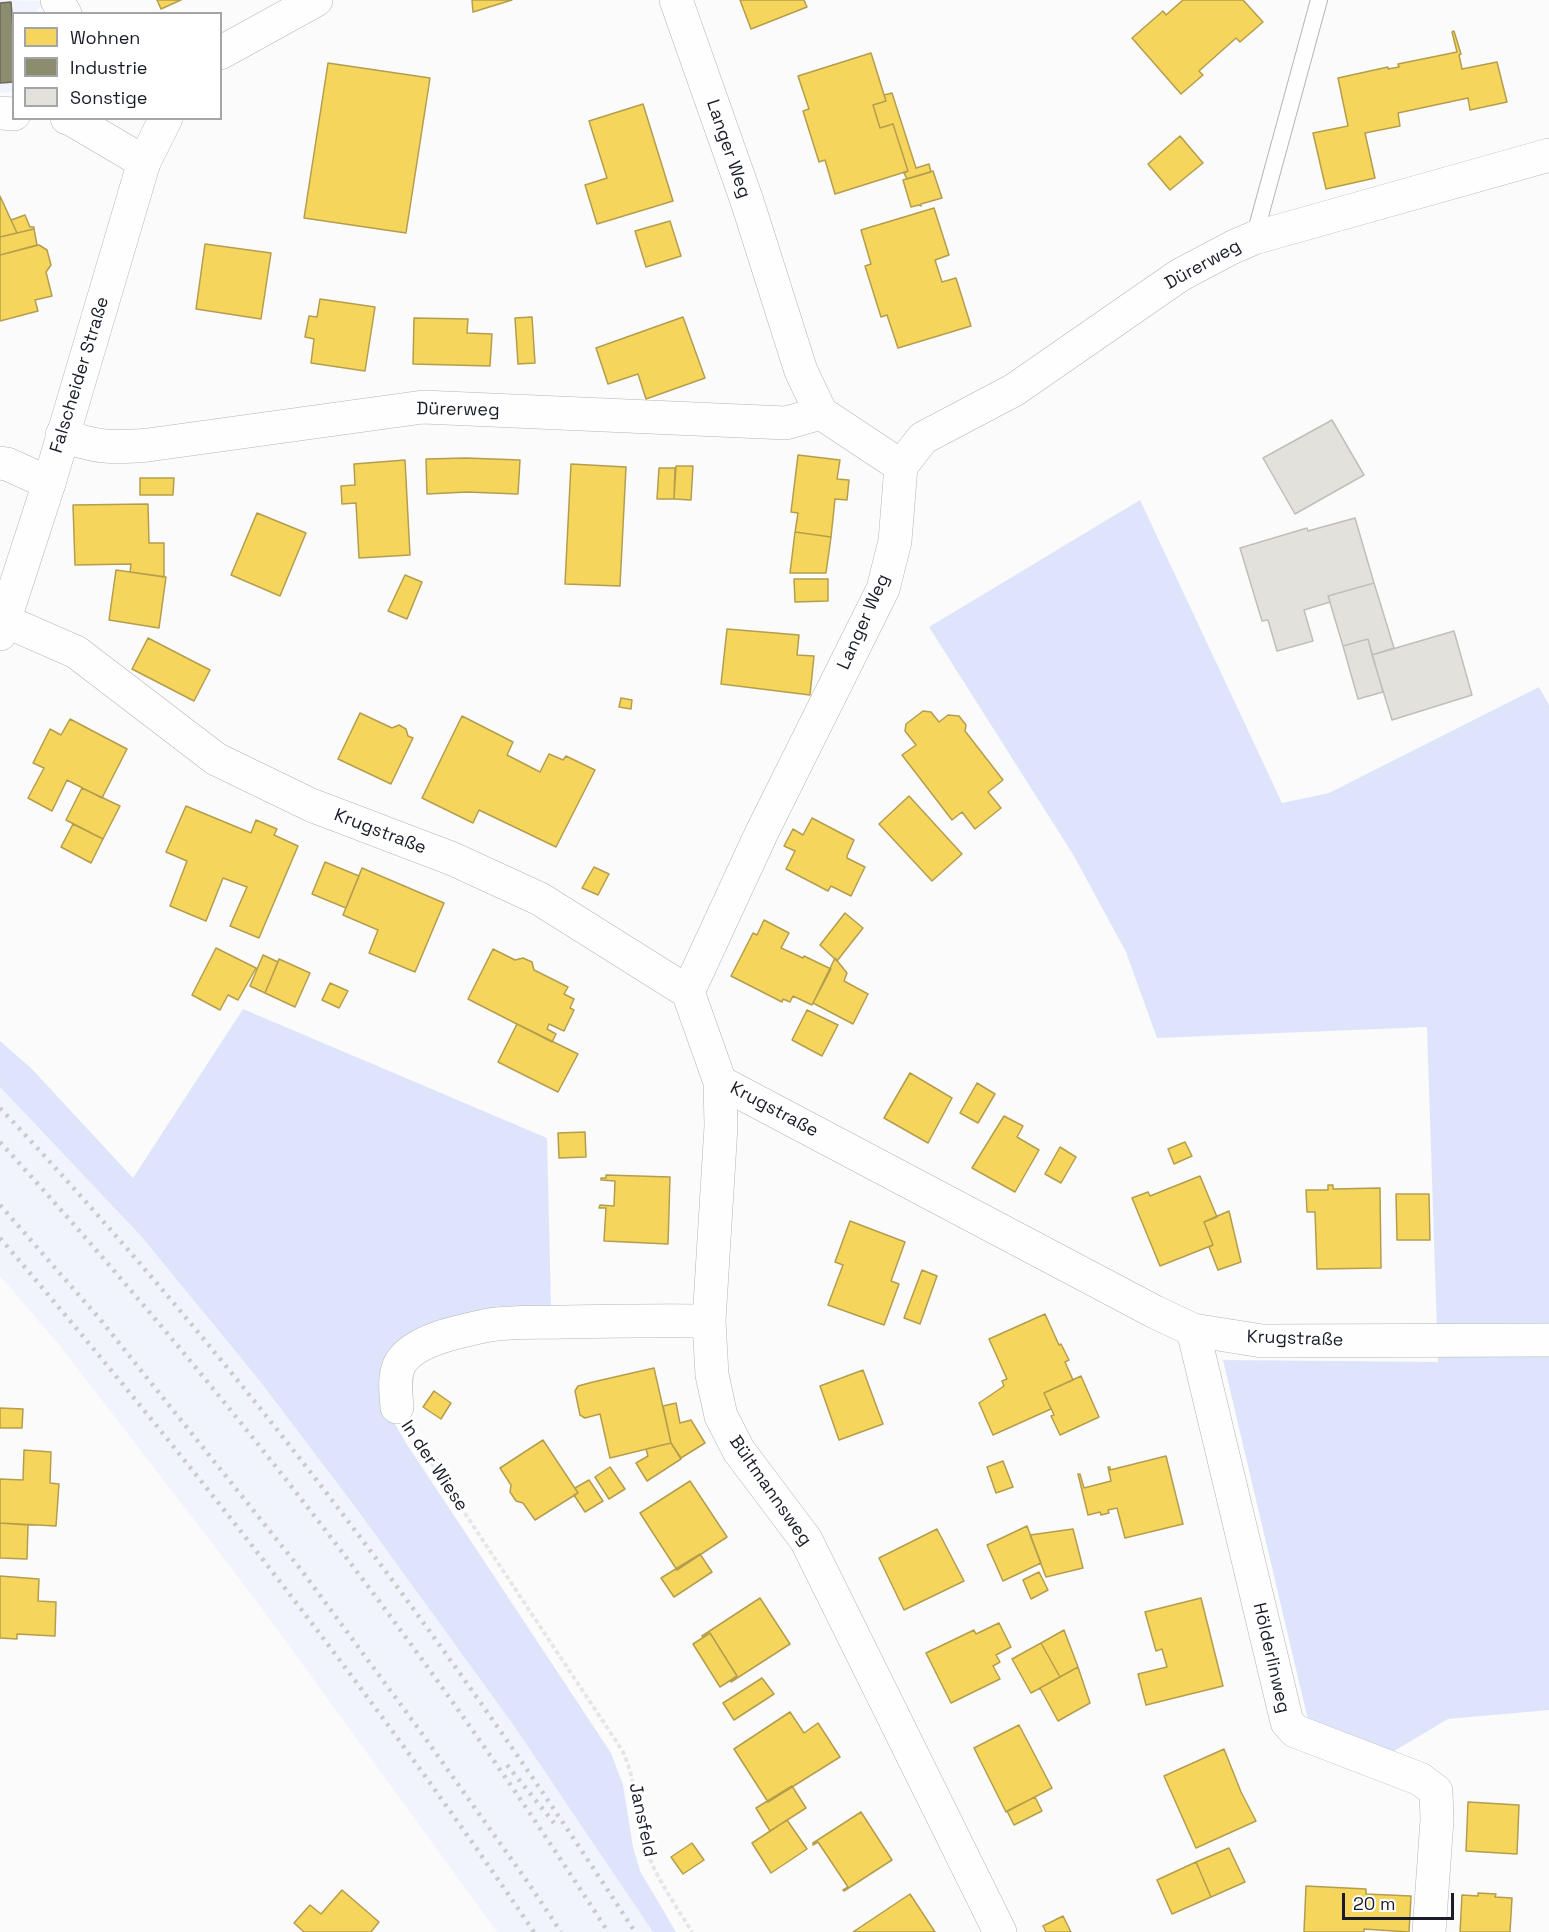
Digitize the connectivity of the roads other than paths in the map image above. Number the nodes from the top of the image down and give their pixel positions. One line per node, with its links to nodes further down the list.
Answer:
1 (316, 0): 4 (street)
2 (676, 0): 10 (street, Langer Weg)
3 (1319, 0): 9 (lane)
4 (222, 52)
5 (72, 120): 8 (street)
6 (165, 120): 8 (street, Falscheider Straße)
7 (1549, 155): 9 (street, Dürerweg)
8 (144, 162): 11 (street, Falscheider Straße)
9 (1254, 238): 13 (street, Dürerweg)
10 (820, 413): 11 (street, Dürerweg); 13 (street)
11 (62, 435): 14 (street, Falscheider Straße)
12 (0, 463): 14 (street)
13 (902, 466): 16 (street, Langer Weg)
14 (49, 483): 15 (street, Falscheider Straße)
15 (2, 627): 16 (street, Krugstraße)
16 (688, 992): 17 (street, Krugstraße)
17 (720, 1082): 18 (street, Bültmannsweg); 19 (street, Krugstraße)
18 (709, 1322): 21 (street, In der Wiese); 22 (street, Bültmannsweg)
19 (1193, 1330): 20 (street, Krugstraße); 23 (street, Hölderlinweg)
20 (1549, 1340)
21 (397, 1407)
22 (1000, 1932)
23 (1429, 1932)

